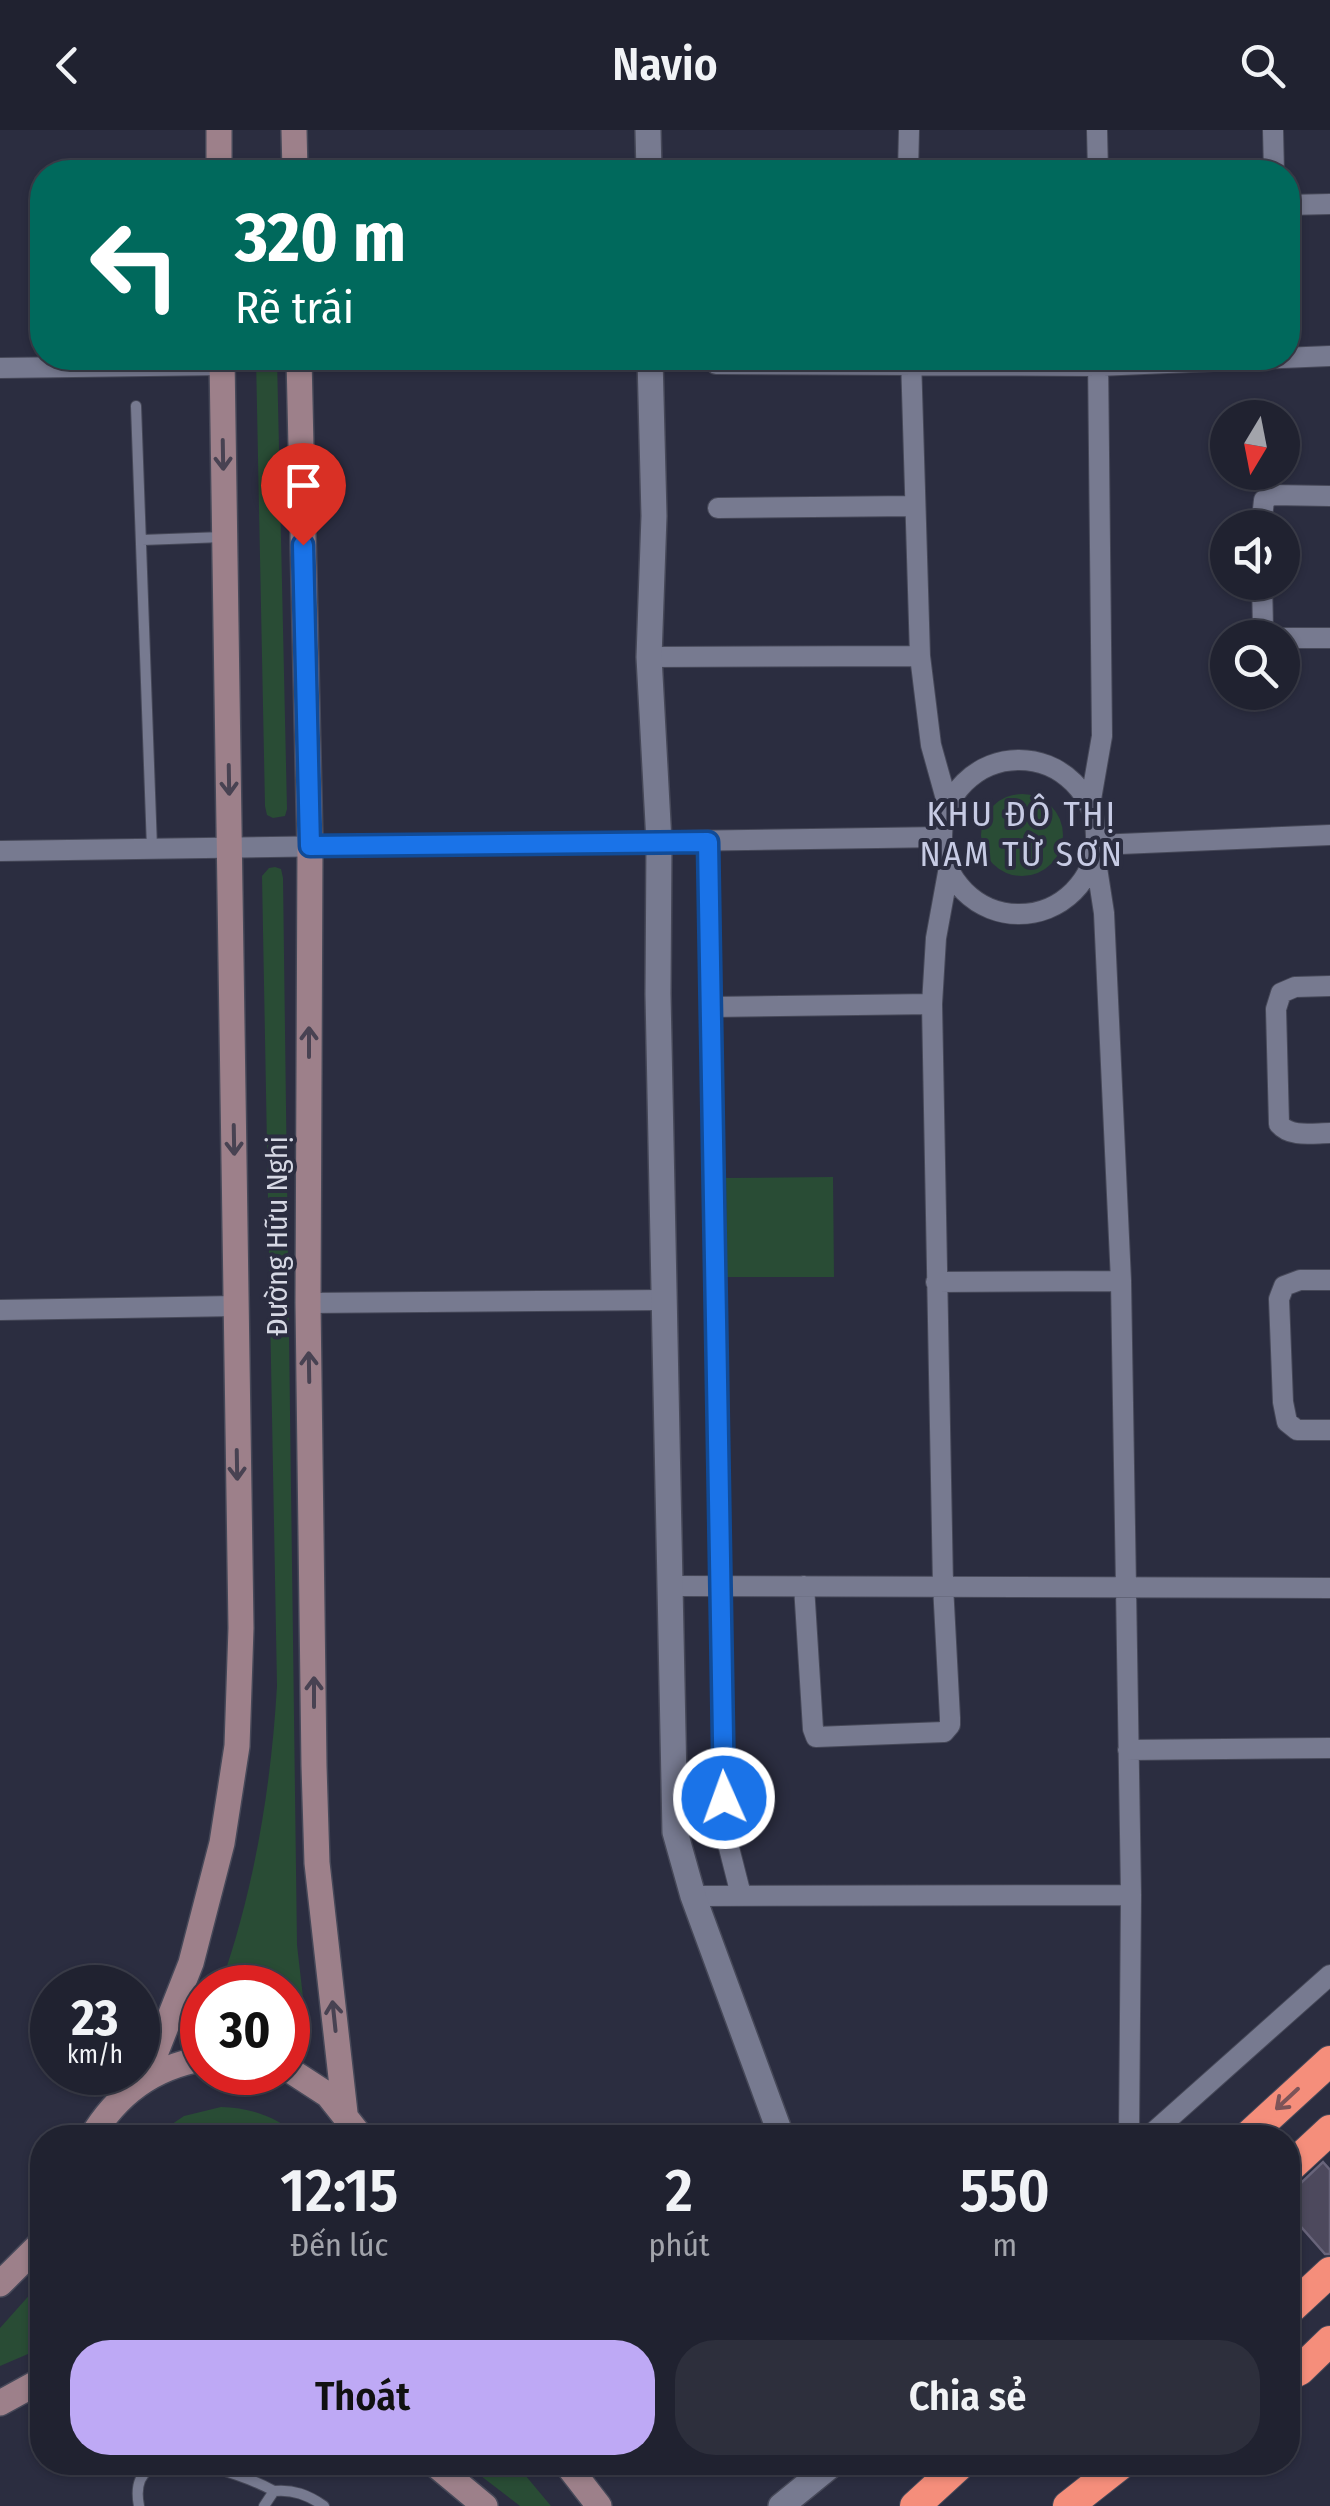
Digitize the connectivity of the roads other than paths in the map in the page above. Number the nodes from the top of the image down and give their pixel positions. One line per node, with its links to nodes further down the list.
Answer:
1 (218, 130): 7 (main road)
2 (294, 130): 8 (main road)
3 (648, 130): 9 (street)
4 (909, 130): 10 (street)
5 (1097, 130): 11 (street)
6 (1273, 130): 12 (street)
7 (219, 160)
8 (295, 160)
9 (649, 160)
10 (908, 160)
11 (1098, 160)
12 (1274, 160)
13 (1330, 204): 14 (street)
14 (1300, 205)
15 (1330, 356): 16 (street)
16 (1300, 357)
17 (30, 367): 18 (street)
18 (0, 368)
19 (222, 370): 29 (main road, Đường Hữu Nghị, one-way to 29)
20 (299, 370): 42 (main road, Đường Hữu Nghị)
21 (650, 370): 34 (street)
22 (911, 370): 26 (street)
23 (1098, 370): 35 (street)
24 (136, 406): 30 (lane)
25 (1330, 496): 28 (street)
26 (913, 506): 27 (street); 33 (street)
27 (718, 508)
28 (1263, 510)
29 (224, 537): 30 (lane); 41 (main road, Đường Hữu Nghị, one-way to 41)
30 (142, 540): 43 (lane)
31 (1300, 638): 32 (street)
32 (1330, 638)
33 (920, 656): 34 (street); 36 (street)
34 (649, 657): 39 (street)
35 (1090, 805): 36 (street); 44 (street)
36 (948, 806): 38 (street)
37 (1330, 835): 44 (street)
38 (942, 837): 40 (street); 46 (street)
39 (659, 842): 40 (street); 42 (street); 54 (street)
40 (708, 842): 49 (street)
41 (230, 846): 42 (street); 43 (street); 56 (main road, Đường Hữu Nghị, one-way to 56)
42 (310, 846): 55 (main road, Đường Hữu Nghị, one-way to 42)
43 (152, 848): 45 (street)
44 (1096, 850): 46 (street); 52 (street)
45 (0, 851)
46 (948, 867): 48 (street)
47 (1330, 986): 50 (street)
48 (932, 1004): 49 (street); 53 (street)
49 (711, 1008): 61 (street)
50 (1330, 1133)
51 (1330, 1280): 58 (street)
52 (1122, 1281): 53 (street); 64 (street)
53 (936, 1282): 59 (street)
54 (664, 1300): 55 (street); 60 (street)
55 (308, 1304): 75 (main road, Đường Hữu Nghị, one-way to 55)
56 (236, 1306): 57 (street); 71 (main road, Đường Hữu Nghị, one-way to 71)
57 (0, 1310)
58 (1330, 1430)
59 (943, 1585): 62 (street); 62 (street); 64 (street)
60 (670, 1586): 61 (street); 69 (street)
61 (721, 1586): 62 (street); 67 (street)
62 (804, 1586)
63 (1330, 1588): 64 (street)
64 (1128, 1589): 66 (street)
65 (1330, 1748): 66 (street)
66 (1128, 1750): 68 (street)
67 (741, 1895): 68 (street); 69 (street)
68 (1131, 1895): 79 (street)
69 (693, 1896): 78 (street)
70 (1330, 1974): 80 (street)
71 (160, 2045)
72 (1330, 2061): 81 (highway, one-way to 81)
73 (310, 2083): 75 (main road)
74 (127, 2095): 76 (main road)
75 (345, 2113): 77 (main road)
76 (101, 2125)
77 (353, 2125)
78 (777, 2125)
79 (1129, 2125)
80 (1162, 2125)
81 (1260, 2125)
82 (1330, 2130): 83 (highway)
83 (1300, 2158)
84 (30, 2254): 86 (main road)
85 (1330, 2272): 87 (highway)
86 (0, 2284)
87 (1300, 2301)
88 (1330, 2341): 89 (highway)
89 (1300, 2370)
90 (30, 2387): 91 (main road)
91 (0, 2403)
92 (143, 2475): 100 (lane)
93 (237, 2475): 99 (lane)
94 (448, 2475): 103 (main road)
95 (574, 2475): 104 (main road)
96 (818, 2475): 105 (street)
97 (949, 2475): 106 (highway)
98 (1108, 2475): 107 (highway)
99 (274, 2491): 101 (lane); 102 (lane)
100 (139, 2506)
101 (264, 2506)
102 (324, 2506)
103 (485, 2506)
104 (599, 2506)
105 (781, 2506)
106 (914, 2506)
107 (1068, 2506)

